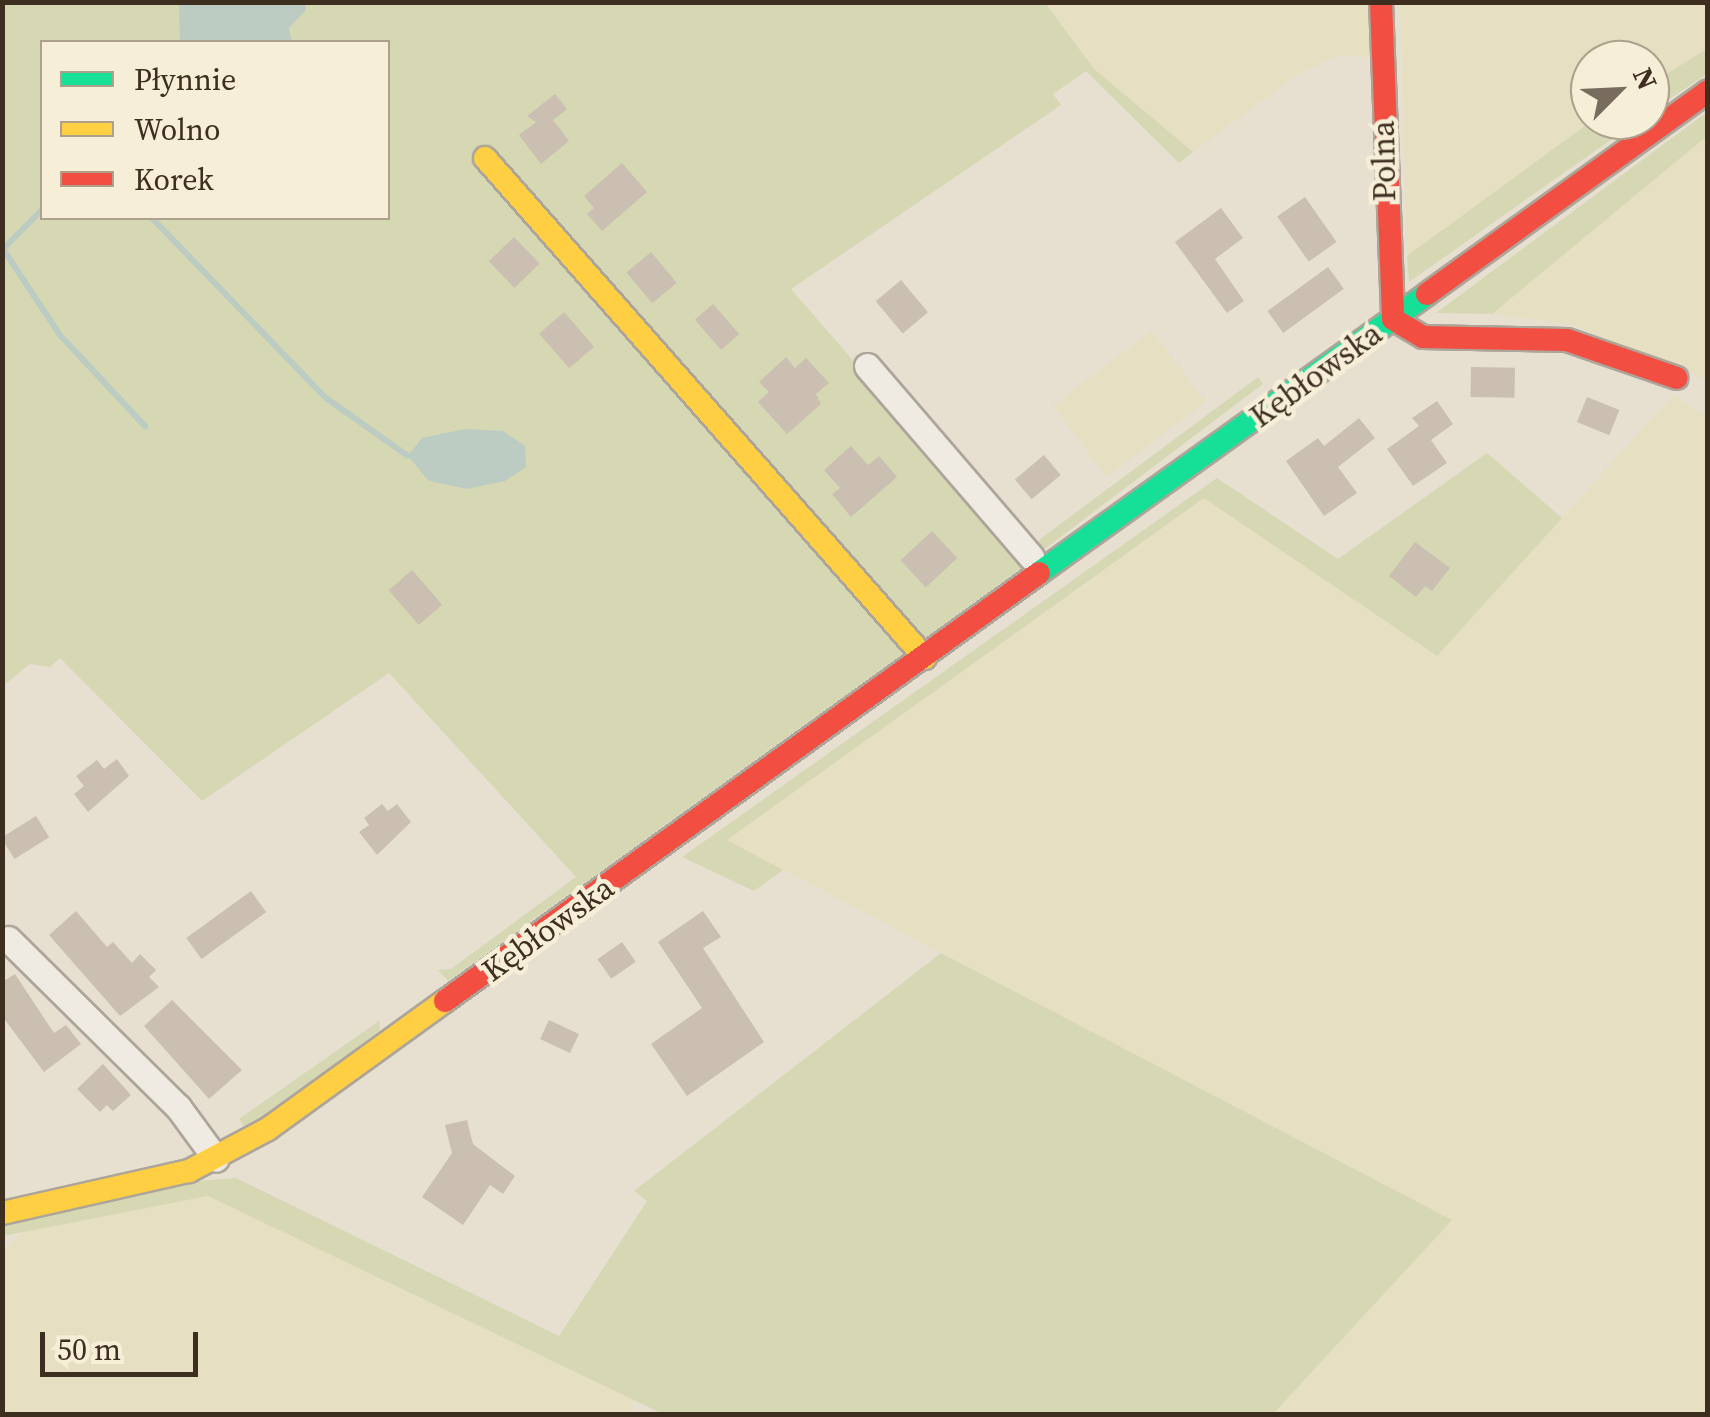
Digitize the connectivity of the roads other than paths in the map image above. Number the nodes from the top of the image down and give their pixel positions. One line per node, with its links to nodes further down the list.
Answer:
1 (1381, 2): 4 (street, Polna)
2 (1708, 90): 4 (street, Kębłowska)
3 (485, 158): 8 (street)
4 (1393, 318): 6 (street); 8 (street, Kębłowska)
5 (867, 366): 7 (street)
6 (1676, 378)
7 (1031, 557)
8 (925, 658): 10 (street, Kębłowska)
9 (8, 939): 10 (street)
10 (216, 1159): 11 (street, Kębłowska)
11 (2, 1213)

